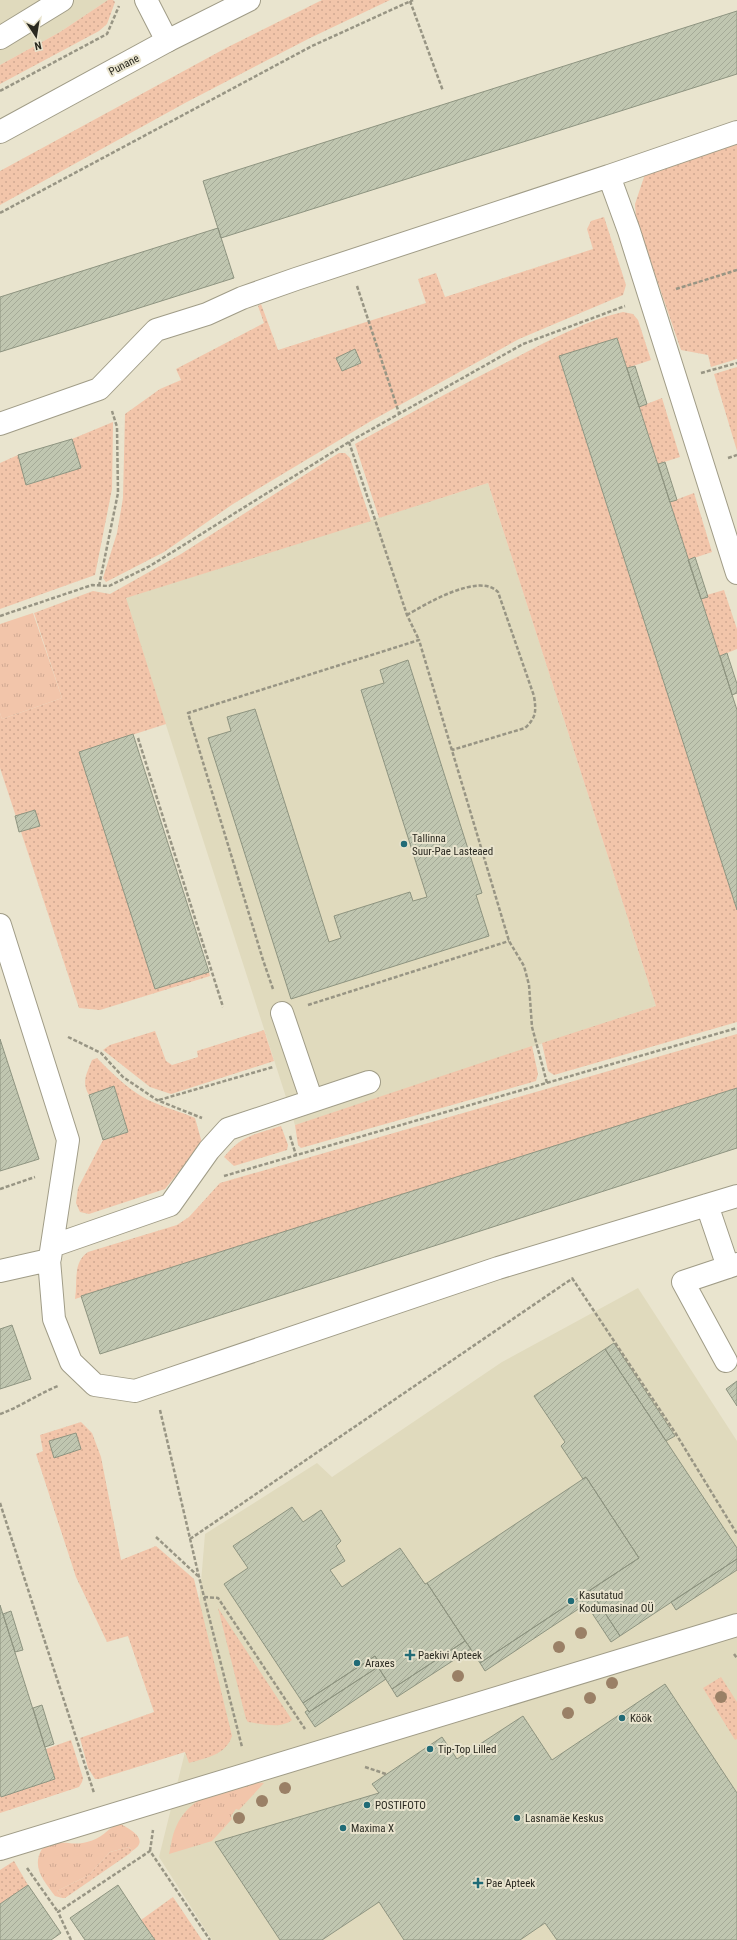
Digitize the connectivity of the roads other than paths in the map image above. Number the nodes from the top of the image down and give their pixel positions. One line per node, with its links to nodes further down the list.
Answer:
1 (62, 0): 4 (street)
2 (146, 0): 5 (street)
3 (249, 0): 5 (street, Punane)
4 (0, 38)
5 (168, 41): 6 (street, Punane)
6 (0, 132)
7 (737, 132): 8 (street)
8 (609, 176): 9 (street); 10 (street)
9 (0, 424)
10 (737, 573)
11 (0, 925): 17 (street)
12 (282, 1013): 14 (street)
13 (369, 1082): 14 (street)
14 (312, 1102): 17 (street)
15 (737, 1196): 16 (street)
16 (707, 1205): 17 (street); 18 (street)
17 (50, 1253): 19 (street)
18 (732, 1265): 20 (street)
19 (0, 1271)
20 (726, 1361)
21 (737, 1625): 22 (street)
22 (6, 1847)

